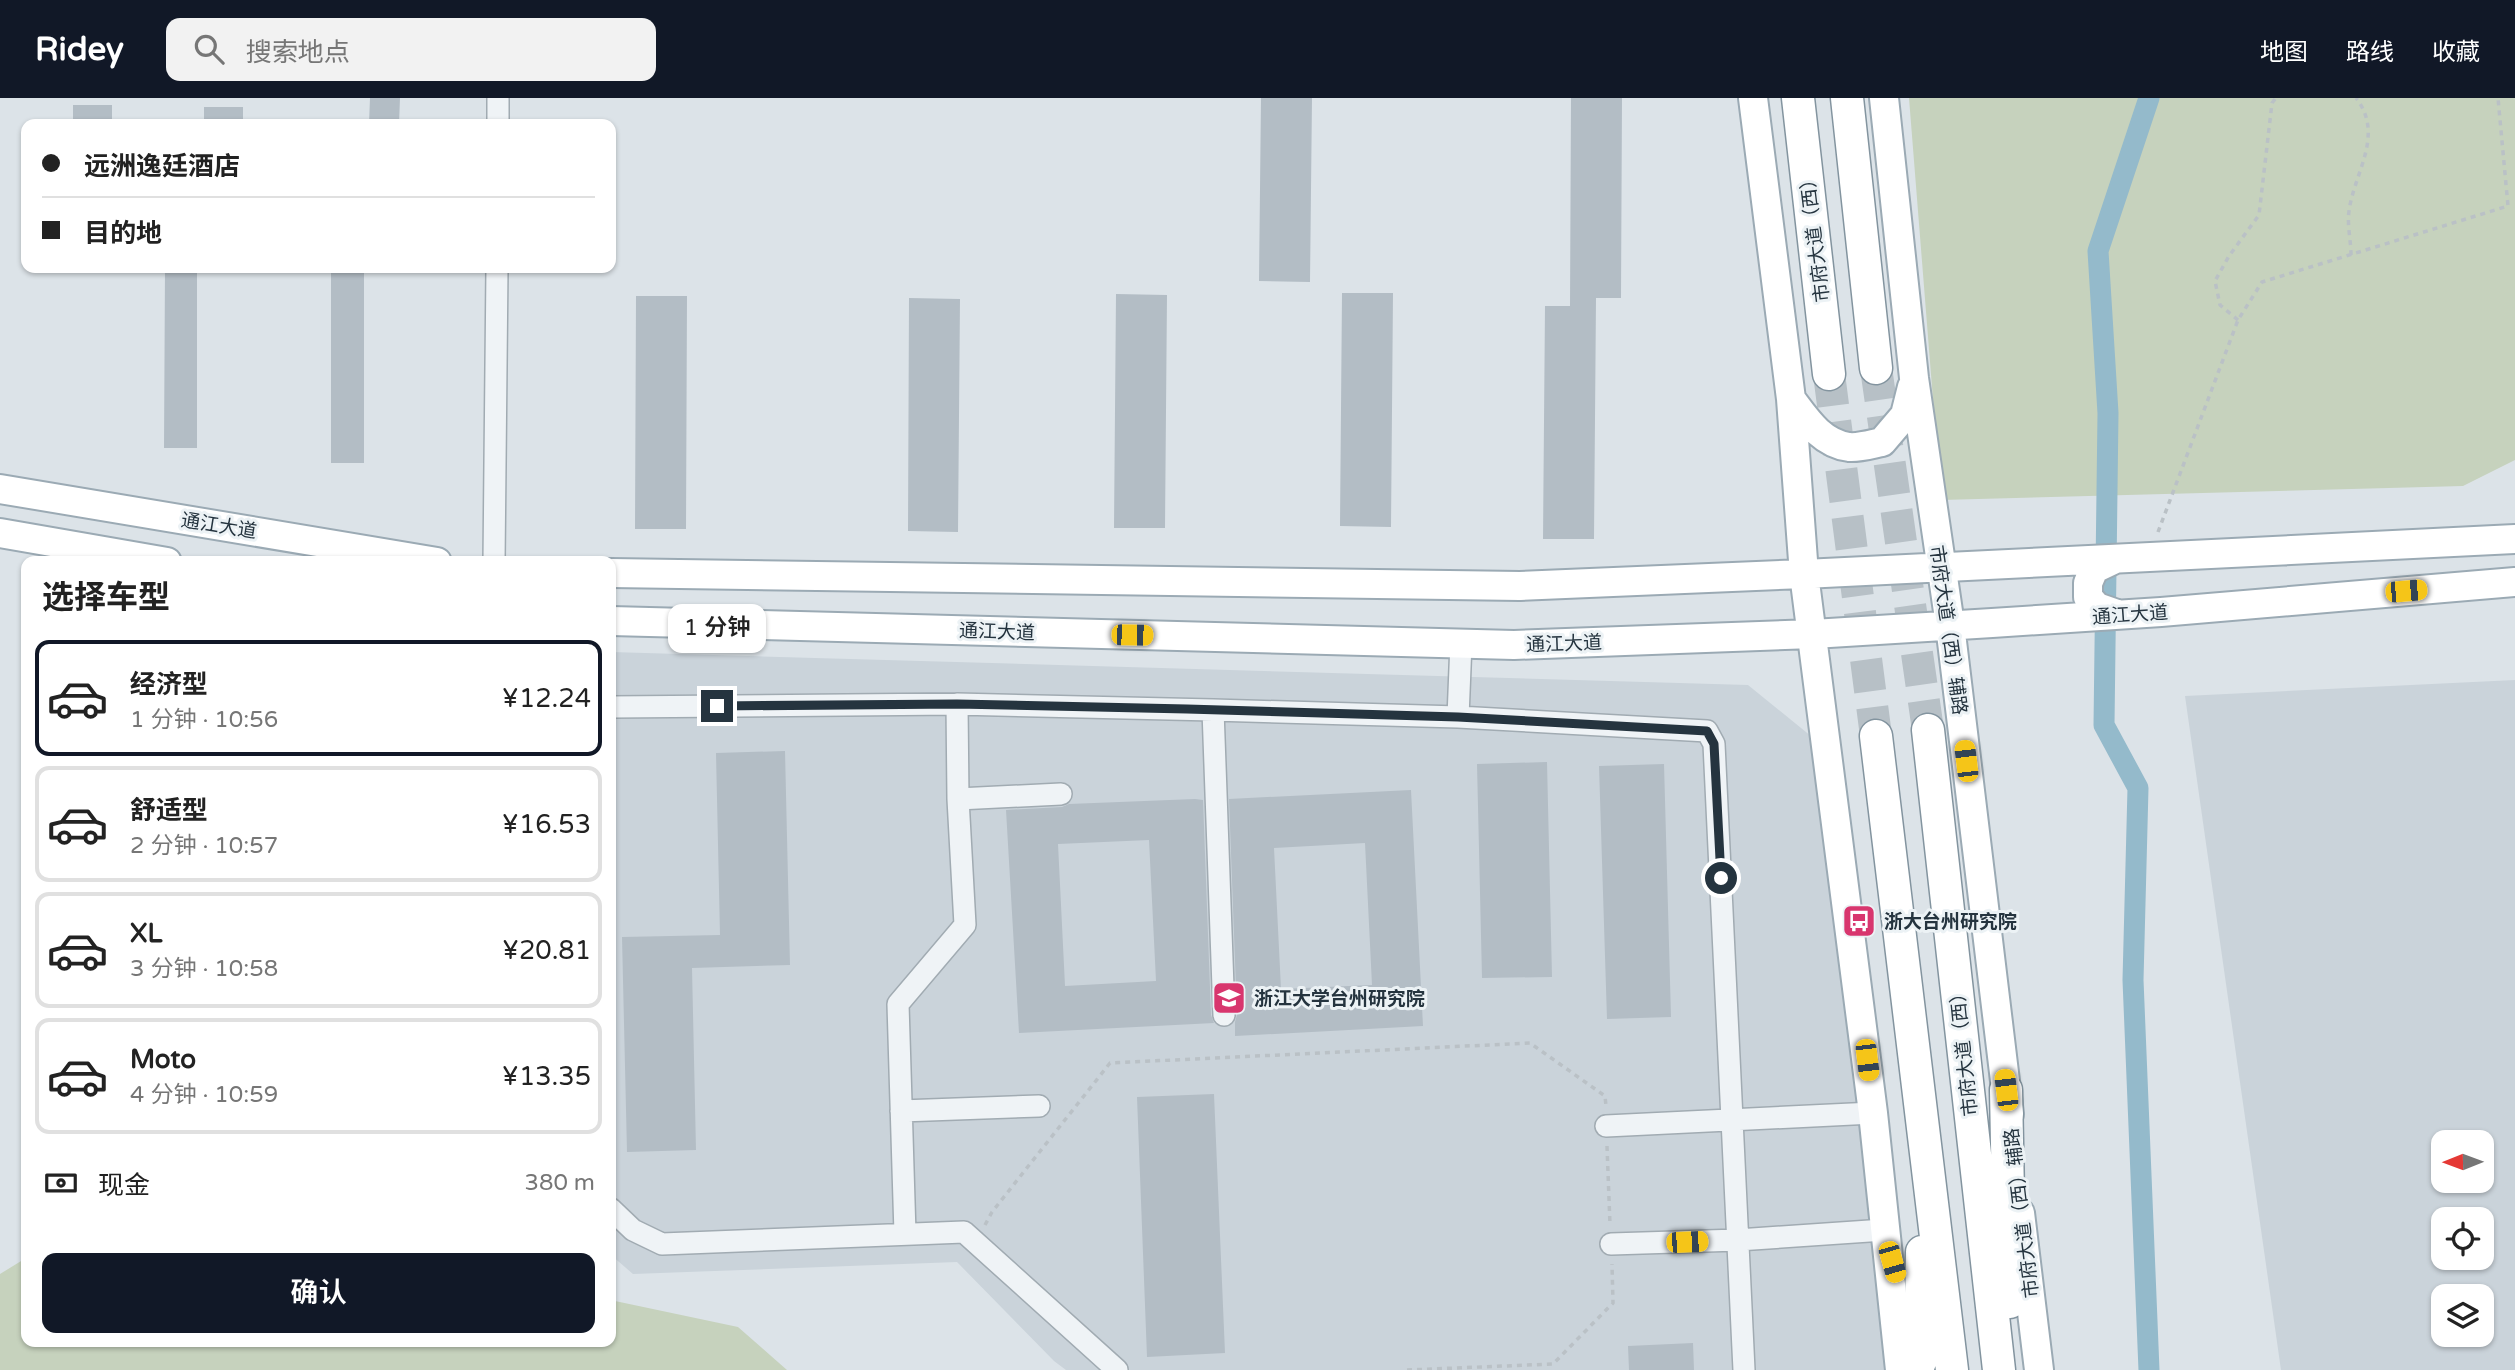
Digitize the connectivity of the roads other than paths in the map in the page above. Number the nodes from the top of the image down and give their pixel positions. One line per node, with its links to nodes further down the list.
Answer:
1 (498, 98): 6 (street)
2 (1753, 98): 11 (main road)
3 (1798, 98): 9 (highway, 市府大道（西）)
4 (1847, 98): 8 (highway)
5 (1884, 98): 10 (main road, 市府大道（西）辅路)
6 (498, 119)
7 (497, 273): 17 (street)
8 (1876, 368)
9 (1829, 374)
10 (1914, 377): 11 (main road); 19 (main road, 市府大道（西）辅路)
11 (1791, 399): 21 (main road)
12 (0, 489): 16 (main road, 通江大道)
13 (0, 533): 15 (main road)
14 (2515, 539): 18 (main road)
15 (132, 556)
16 (401, 556)
17 (494, 556)
18 (2116, 559): 19 (main road); 23 (main road)
19 (1941, 567): 21 (main road); 25 (main road, 市府大道（西）辅路)
20 (616, 573): 21 (main road)
21 (1804, 574): 26 (main road)
22 (2515, 582): 23 (main road, 通江大道)
23 (2117, 614): 25 (main road, 通江大道)
24 (616, 621): 27 (main road, 通江大道)
25 (1950, 625): 26 (main road, 通江大道); 37 (main road, 市府大道（西）辅路)
26 (1813, 634): 27 (main road, 通江大道); 40 (main road)
27 (1461, 643): 31 (street)
28 (957, 704): 29 (street); 30 (street); 35 (street)
29 (616, 707)
30 (1213, 710): 31 (street); 36 (street)
31 (1458, 717): 41 (street)
32 (1928, 730): 53 (highway, 市府大道（西）)
33 (1876, 736): 43 (highway)
34 (1061, 794): 35 (street)
35 (958, 799): 39 (street)
36 (1224, 1015)
37 (2006, 1090): 54 (highway); 55 (main road, 市府大道（西）辅路)
38 (1039, 1106): 39 (street)
39 (901, 1111): 46 (street)
40 (1873, 1113): 41 (street); 45 (main road)
41 (1733, 1121): 42 (street); 47 (street)
42 (1606, 1126)
43 (1924, 1128): 49 (highway); 52 (highway)
44 (616, 1214): 46 (street)
45 (1885, 1233): 47 (street); 49 (main road)
46 (905, 1234): 50 (street)
47 (1738, 1240): 48 (street); 51 (street)
48 (1611, 1244)
49 (1914, 1367)
50 (1117, 1370)
51 (1744, 1370)
52 (1952, 1370)
53 (1999, 1370)
54 (2011, 1370)
55 (2039, 1370)

